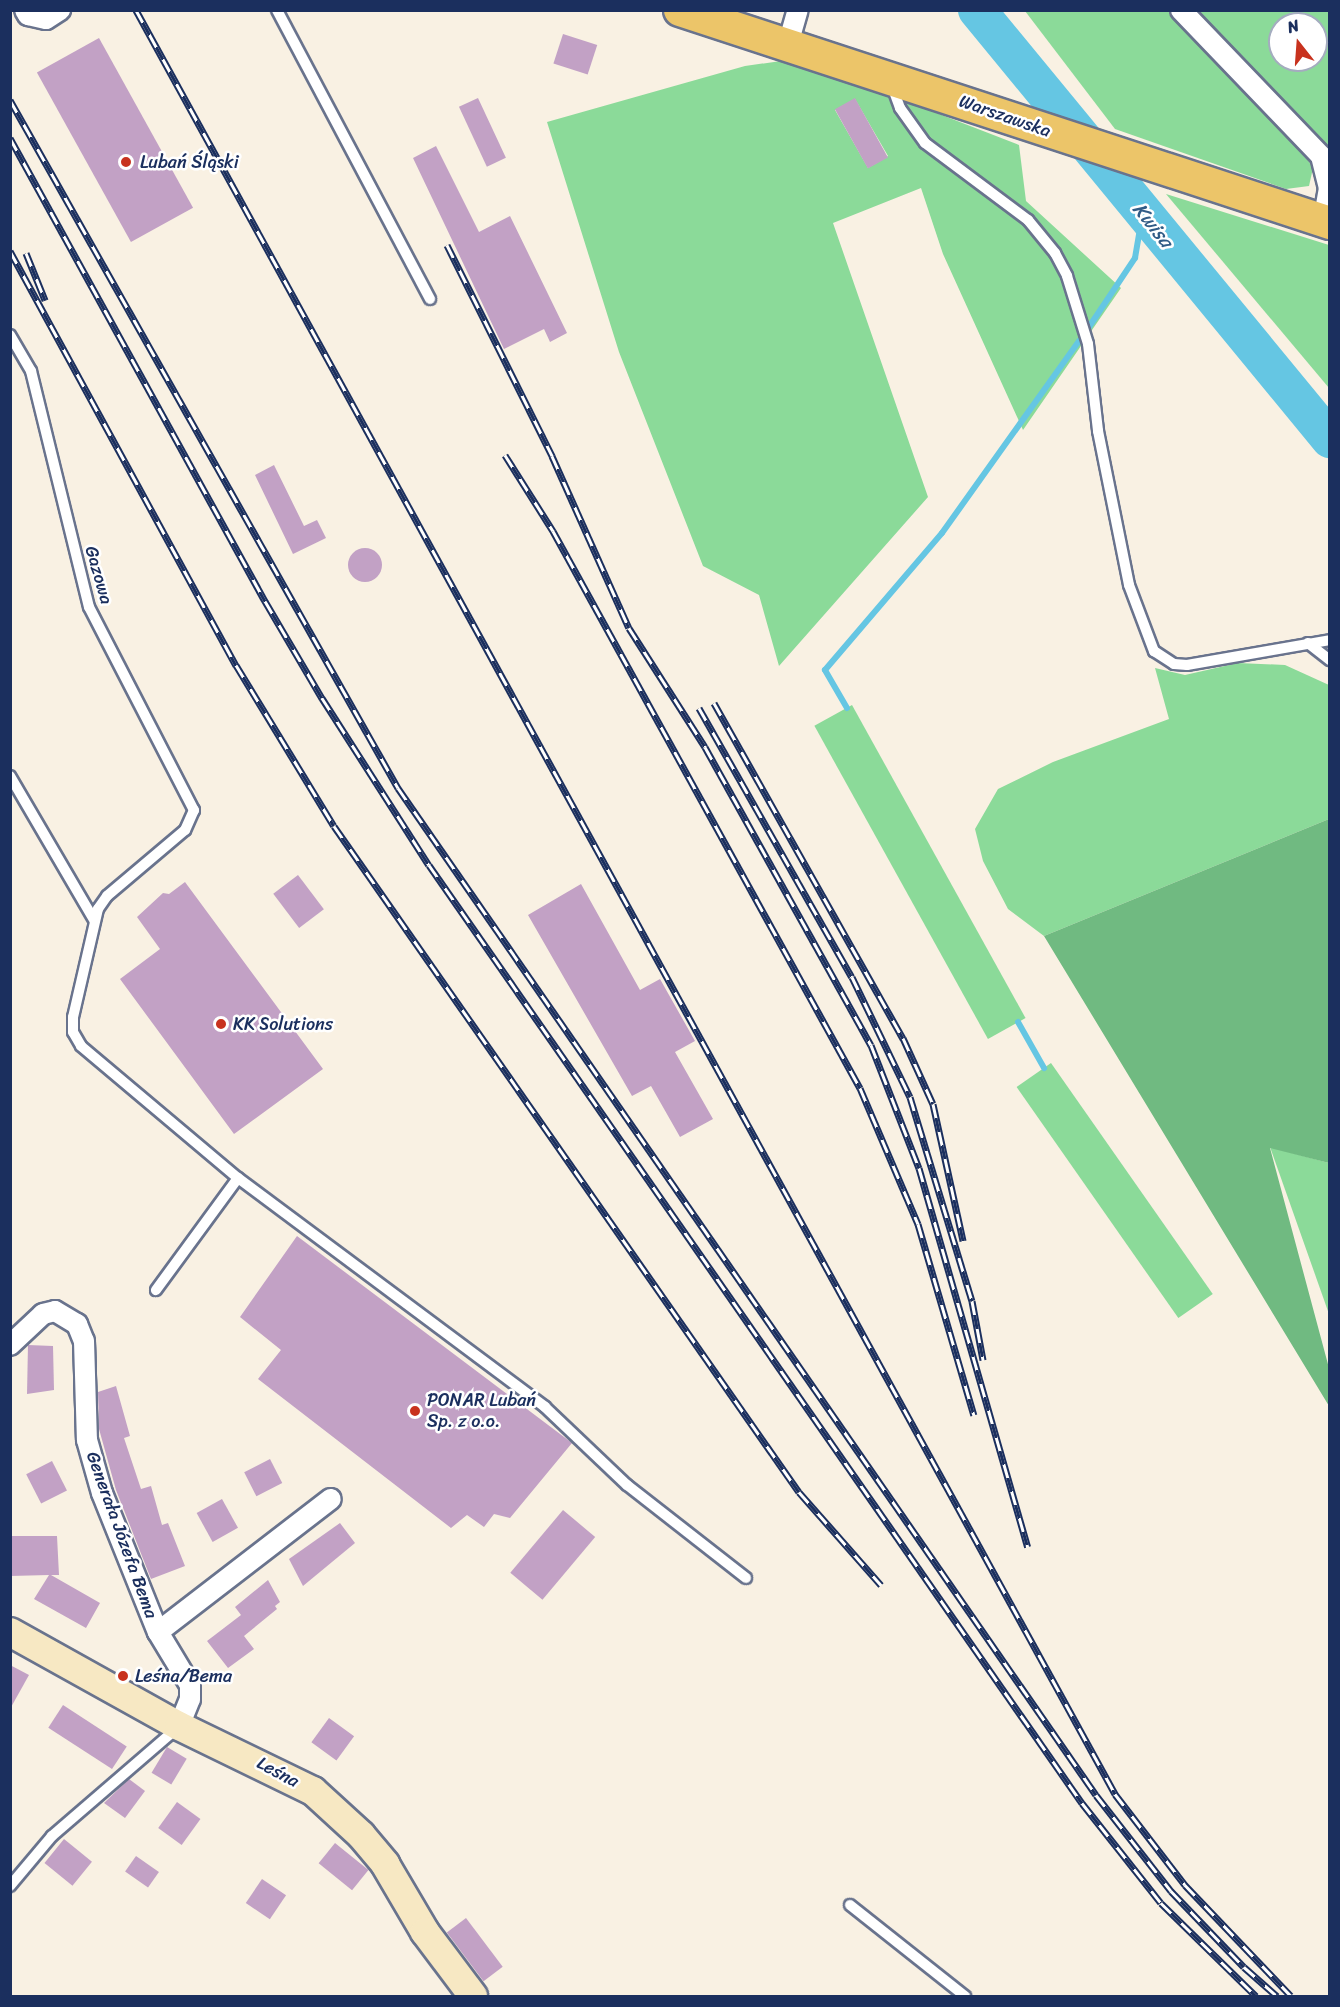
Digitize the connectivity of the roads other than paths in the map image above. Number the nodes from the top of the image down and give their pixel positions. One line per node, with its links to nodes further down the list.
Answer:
1 (25, 10): 2 (street)
2 (60, 10)
3 (277, 10): 10 (lane)
4 (680, 10): 7 (main road, Warszawska)
5 (798, 10): 7 (street)
6 (1181, 10): 9 (street)
7 (788, 44): 8 (main road, Warszawska)
8 (896, 79): 9 (main road, Warszawska); 13 (lane)
9 (1317, 219)
10 (430, 299)
11 (10, 334): 16 (lane, Gazowa)
12 (1329, 640): 13 (lane)
13 (1308, 643): 14 (lane)
14 (1329, 660)
15 (10, 776): 16 (lane)
16 (94, 920): 17 (lane)
17 (238, 1178): 18 (lane); 21 (lane)
18 (156, 1290)
19 (10, 1345): 23 (street, Generała Józefa Bema)
20 (331, 1499): 23 (street)
21 (747, 1578)
22 (10, 1632): 24 (main road, Leśna)
23 (158, 1632): 24 (street, Generała Józefa Bema)
24 (179, 1726): 25 (lane); 27 (main road, Leśna)
25 (10, 1886)
26 (850, 1905): 28 (lane)
27 (473, 1996)
28 (965, 1996)

